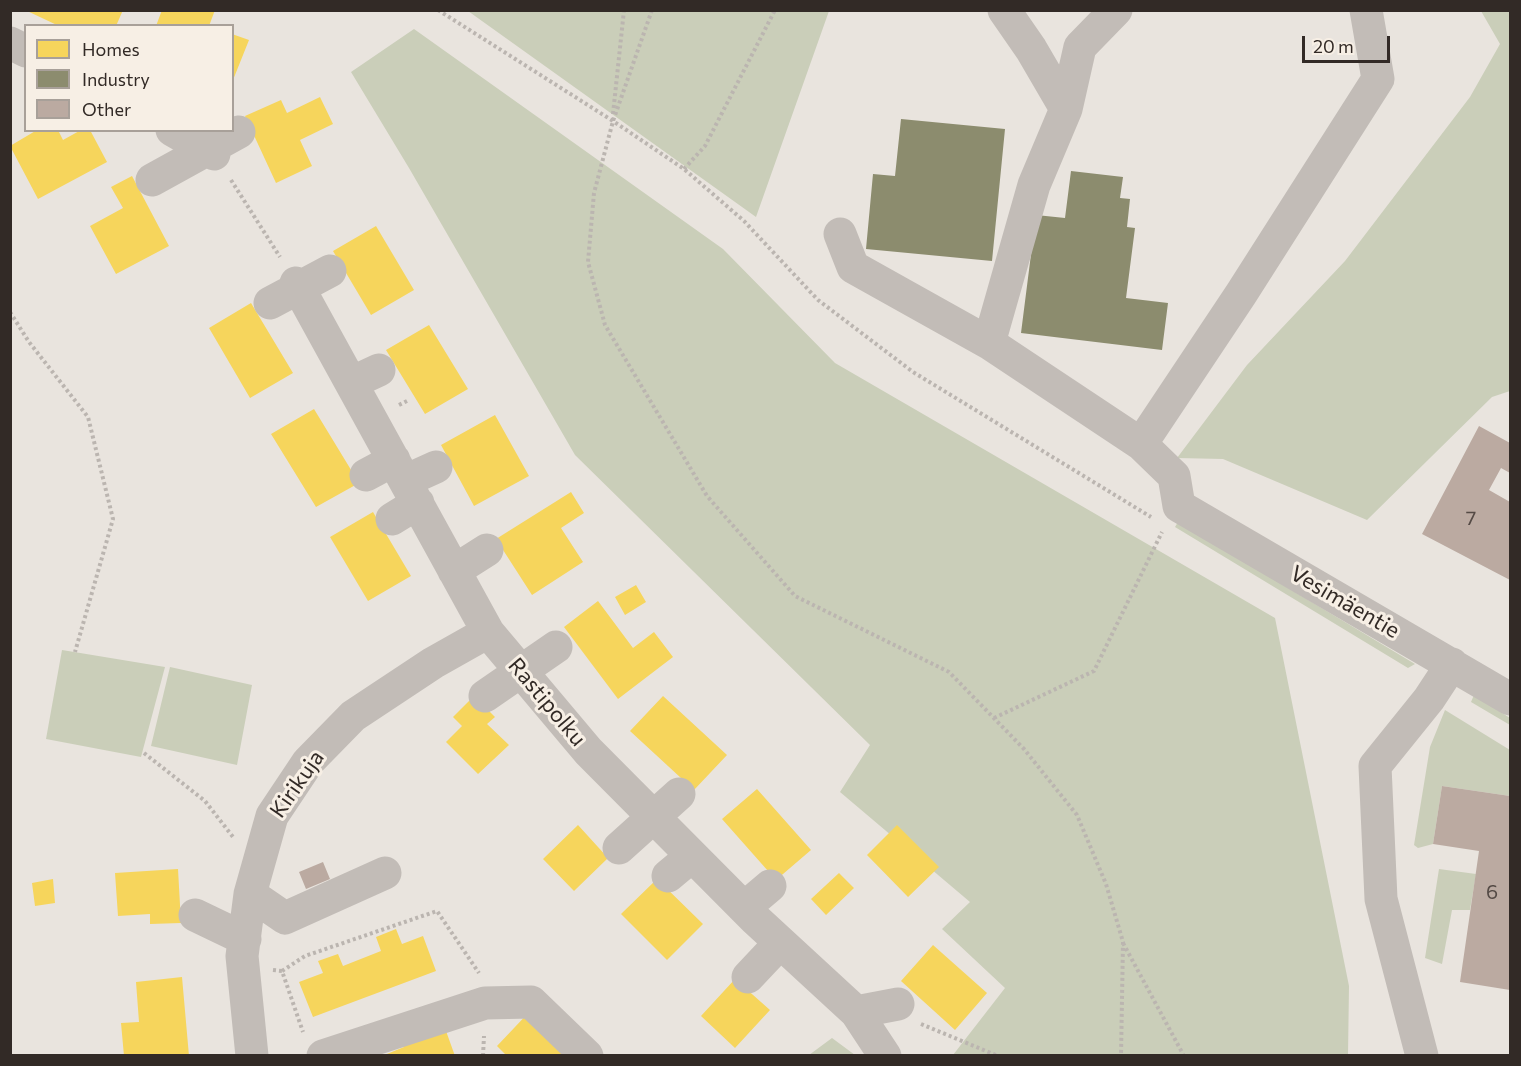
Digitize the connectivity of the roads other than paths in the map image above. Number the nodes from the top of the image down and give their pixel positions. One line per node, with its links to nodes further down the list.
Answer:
1 (1004, 10): 6 (street)
2 (1116, 10): 6 (street)
3 (1366, 10): 16 (street)
4 (10, 43): 5 (street)
5 (24, 50)
6 (1066, 109): 15 (street)
7 (175, 132): 9 (street)
8 (238, 132): 9 (street)
9 (210, 152): 10 (street)
10 (152, 180)
11 (840, 234): 15 (street)
12 (330, 271): 13 (street)
13 (298, 286): 14 (street); 18 (street, Rastipolku)
14 (270, 303)
15 (989, 343): 16 (street)
16 (1141, 444): 23 (street, Vesimäentie)
17 (436, 467): 18 (street)
18 (395, 488): 20 (street, Rastipolku)
19 (487, 550): 20 (street)
20 (454, 571): 21 (street, Rastipolku)
21 (488, 632): 24 (street, Rastipolku); 31 (street, Kirikuja)
22 (556, 647): 24 (street)
23 (1452, 664): 26 (street, Vesimäentie); 44 (street)
24 (521, 672): 25 (street); 28 (street, Rastipolku)
25 (486, 696)
26 (1510, 699)
27 (680, 794): 28 (street)
28 (653, 816): 29 (street); 33 (street, Rastipolku)
29 (619, 848)
30 (385, 873): 31 (street)
31 (253, 881): 36 (street, Kirikuja)
32 (770, 886): 33 (street)
33 (744, 908): 35 (street, Rastipolku)
34 (195, 915): 36 (street)
35 (780, 943): 37 (street); 39 (street, Rastipolku)
36 (244, 953): 41 (street, Kirikuja)
37 (748, 977)
38 (898, 1004): 39 (street)
39 (856, 1012): 43 (street, Rastipolku)
40 (313, 1045): 42 (street)
41 (252, 1056)
42 (587, 1056)
43 (885, 1056)
44 (1422, 1056)

